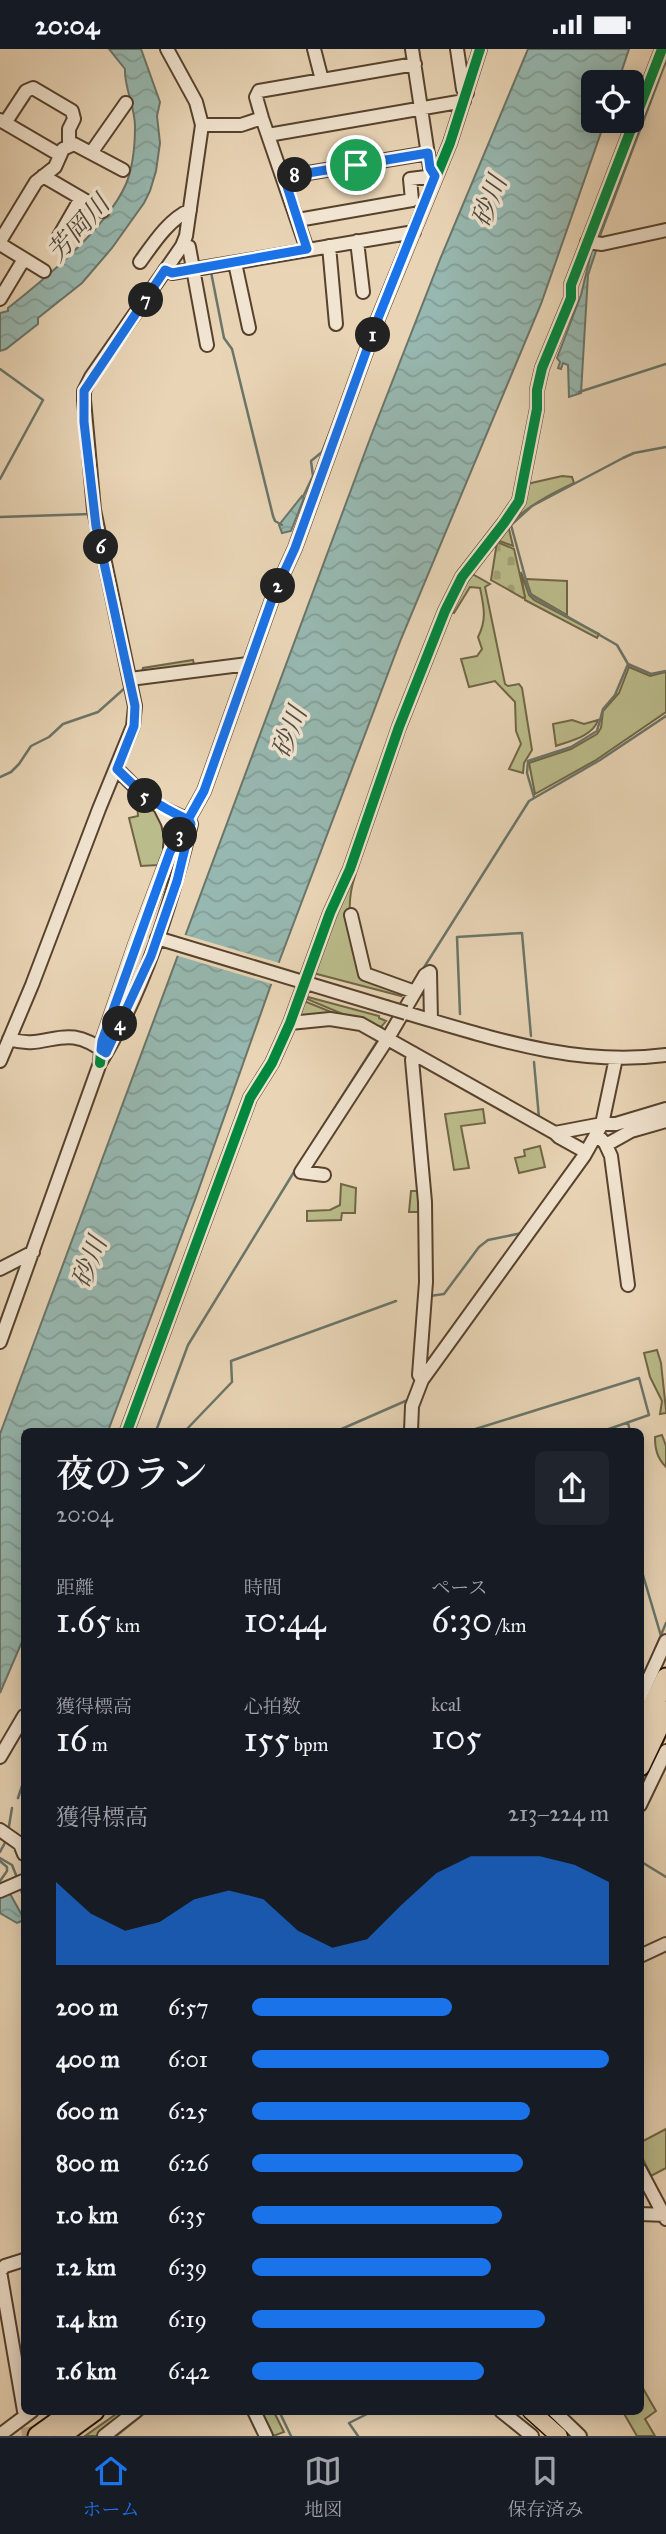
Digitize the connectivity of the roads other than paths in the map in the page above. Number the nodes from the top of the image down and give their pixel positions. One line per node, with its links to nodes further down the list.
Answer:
1 (169, 49): 14 (street)
2 (314, 49): 8 (street)
3 (412, 49): 7 (street)
4 (457, 49): 9 (street)
5 (480, 49): 9 (street)
6 (662, 49): 31 (street)
7 (415, 64): 8 (street); 11 (street)
8 (322, 80): 12 (street)
9 (465, 97): 11 (street); 21 (street)
10 (126, 103): 17 (street)
11 (421, 109): 15 (street); 18 (street)
12 (262, 118): 14 (street); 15 (street)
13 (3, 121): 16 (street); 16 (street)
14 (202, 125): 24 (street)
15 (268, 135): 22 (street)
16 (64, 151): 17 (street); 20 (street)
17 (91, 153): 19 (street)
18 (428, 153): 21 (street); 22 (street)
19 (122, 170)
20 (43, 176): 23 (street); 32 (street)
21 (435, 176): 26 (street); 28 (street)
22 (284, 177): 26 (street)
23 (81, 198): 25 (street); 29 (street)
24 (190, 210): 33 (street); 37 (street)
25 (103, 211)
26 (298, 220): 34 (street)
27 (666, 230): 31 (street)
28 (414, 232): 30 (street); 47 (street)
29 (58, 238)
30 (357, 241): 35 (street); 42 (street)
31 (587, 242): 55 (street)
32 (0, 243): 36 (street)
33 (182, 246): 39 (street); 41 (street)
34 (306, 246): 35 (street); 38 (street)
35 (329, 246): 44 (street)
36 (24, 258): 40 (street); 43 (street)
37 (140, 262)
38 (235, 263): 39 (street); 45 (street)
39 (192, 266): 41 (street); 46 (street)
40 (44, 271)
41 (168, 271): 48 (street)
42 (363, 292)
43 (0, 299)
44 (336, 324)
45 (248, 328)
46 (207, 345)
47 (248, 664): 48 (street); 51 (street)
48 (132, 678): 49 (street)
49 (117, 769): 50 (street); 60 (street)
50 (160, 807): 51 (street); 52 (street)
51 (189, 820): 52 (street); 54 (street)
52 (170, 852): 62 (street)
53 (351, 915): 56 (street)
54 (163, 940): 55 (street); 62 (street)
55 (304, 982): 57 (street, bridge); 58 (street)
56 (411, 991): 57 (street); 59 (street)
57 (431, 1020): 64 (street)
58 (290, 1023): 59 (street); 77 (street)
59 (386, 1035): 61 (street); 71 (street)
60 (12, 1039): 62 (street); 65 (street)
61 (413, 1053): 68 (street); 76 (street)
62 (103, 1055): 72 (street)
63 (666, 1055): 64 (street)
64 (616, 1058): 69 (street)
65 (0, 1061)
66 (666, 1109): 69 (street)
67 (666, 1121): 69 (street)
68 (557, 1133): 69 (street); 70 (street)
69 (602, 1137): 70 (street); 74 (street)
70 (586, 1152): 76 (street)
71 (324, 1175)
72 (33, 1252): 73 (street); 75 (street)
73 (2, 1264)
74 (628, 1285)
75 (0, 1342)
76 (422, 1380): 78 (street)
77 (128, 1428)
78 (411, 1428)
79 (666, 1641): 81 (street)
80 (666, 1678): 84 (highway)
81 (644, 1689)
82 (666, 1711): 87 (highway)
83 (21, 1721): 86 (street)
84 (644, 1725)
85 (666, 1751): 88 (street)
86 (0, 1757)
87 (644, 1758)
88 (644, 1799)
89 (0, 1830): 90 (street)
90 (21, 1846)
91 (21, 1881): 92 (street)
92 (0, 1891)
93 (666, 1944): 94 (street)
94 (644, 1954)
95 (644, 2177): 97 (street)
96 (644, 2214): 97 (street)
97 (665, 2216)
98 (21, 2261): 99 (street)
99 (0, 2271): 100 (street)
100 (21, 2376)
101 (50, 2415): 109 (main road)
102 (69, 2415): 109 (highway)
103 (84, 2415): 111 (highway)
104 (131, 2415): 112 (street)
105 (256, 2415): 113 (street)
106 (506, 2415): 114 (street)
107 (535, 2415): 115 (main road)
108 (558, 2415): 116 (street)
109 (30, 2421): 110 (street)
110 (0, 2435)
111 (60, 2436)
112 (104, 2436)
113 (266, 2436)
114 (531, 2436)
115 (559, 2436)
116 (580, 2436)

